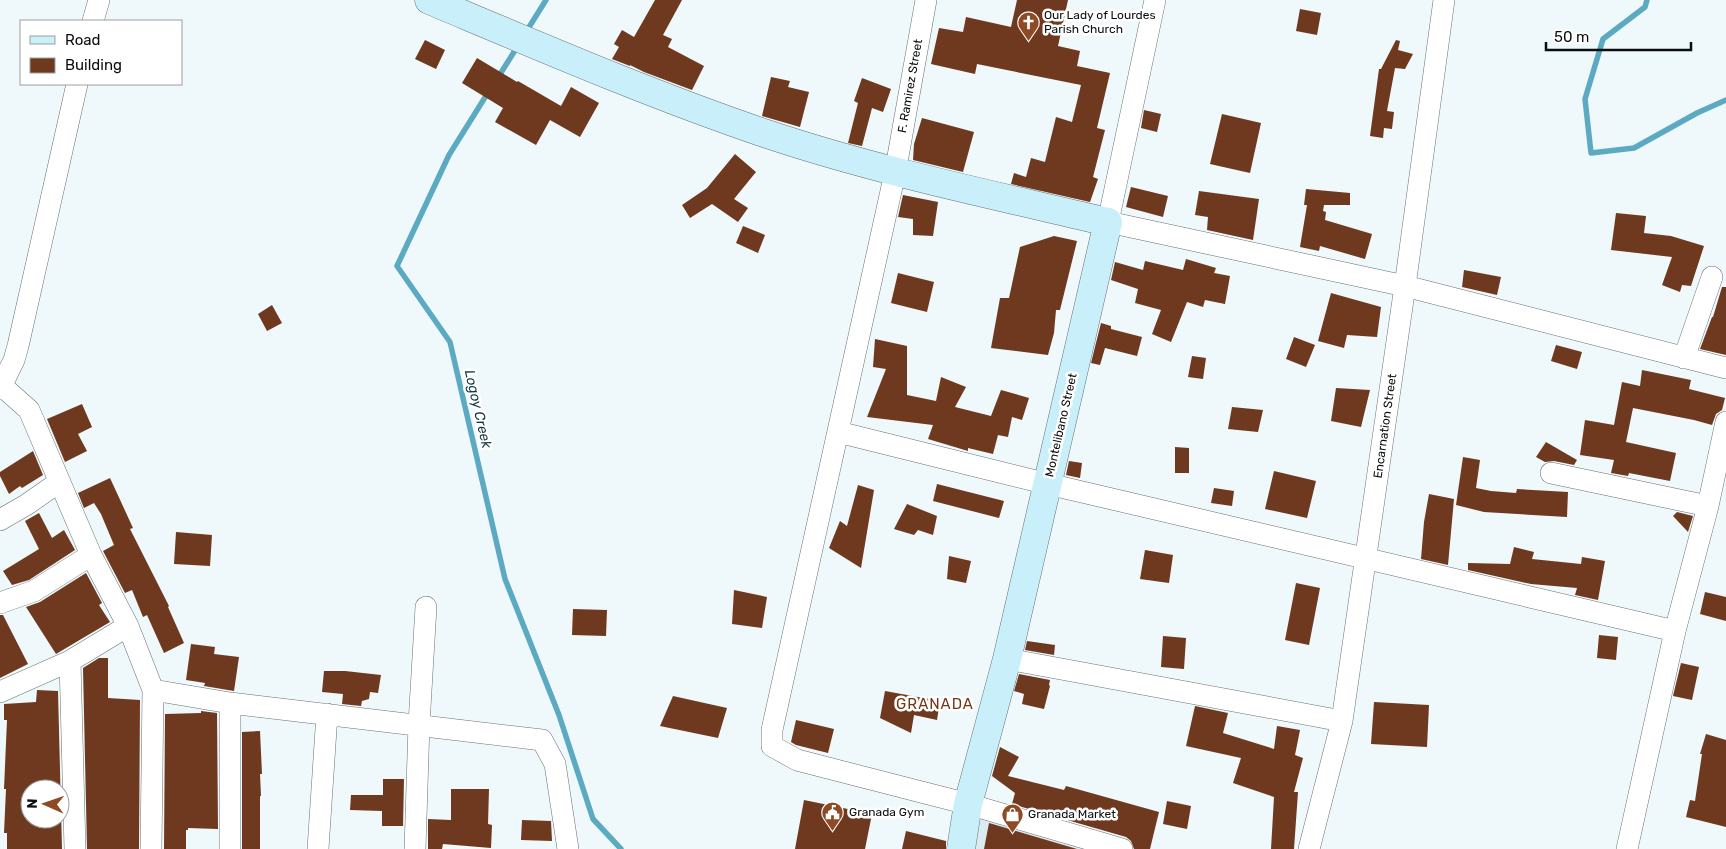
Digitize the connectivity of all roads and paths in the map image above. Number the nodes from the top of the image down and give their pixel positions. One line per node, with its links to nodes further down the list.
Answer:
1 (99, 0): 6 (street)
2 (429, 0): 8 (main road)
3 (926, 0): 8 (street, F. Ramirez Street)
4 (1155, 0): 9 (street, Montelibano Street)
5 (1444, 0): 11 (street, Encarnation Street)
6 (92, 20)
7 (77, 85): 12 (street)
8 (895, 173): 9 (main road); 17 (street, F. Ramirez Street)
9 (1108, 222): 11 (street); 20 (main road, Montelibano Street)
10 (1712, 277): 13 (street)
11 (1406, 286): 13 (street); 24 (street, Encarnation Street)
12 (7, 357): 15 (street)
13 (1684, 358): 14 (street)
14 (1726, 368)
15 (1, 388): 19 (street)
16 (1726, 422): 21 (street)
17 (838, 432): 20 (street); 37 (street, F. Ramirez Street)
18 (1551, 473): 21 (street)
19 (59, 482): 22 (street); 23 (street)
20 (1048, 484): 24 (street); 29 (main road, Montelibano Street)
21 (1708, 506): 28 (street)
22 (0, 520)
23 (91, 555): 25 (street); 27 (street)
24 (1366, 557): 28 (street); 35 (street, Encarnation Street)
25 (0, 603)
26 (426, 607): 36 (street)
27 (128, 626): 30 (street); 31 (street)
28 (1675, 630): 47 (street)
29 (1007, 659): 35 (street); 37 (main road, Montelibano Street)
30 (70, 662): 32 (street); 38 (street)
31 (153, 690): 33 (street); 39 (street)
32 (0, 692)
33 (230, 703): 34 (street); 40 (street)
34 (327, 714): 36 (street); 41 (street)
35 (1342, 721): 46 (street, Encarnation Street)
36 (419, 724): 42 (street); 43 (street)
37 (968, 804): 44 (main road, Montelibano Street); 45 (street)
38 (74, 849)
39 (151, 849)
40 (230, 849)
41 (318, 849)
42 (415, 849)
43 (568, 849)
44 (961, 849)
45 (1122, 849)
46 (1309, 849)
47 (1627, 849)

